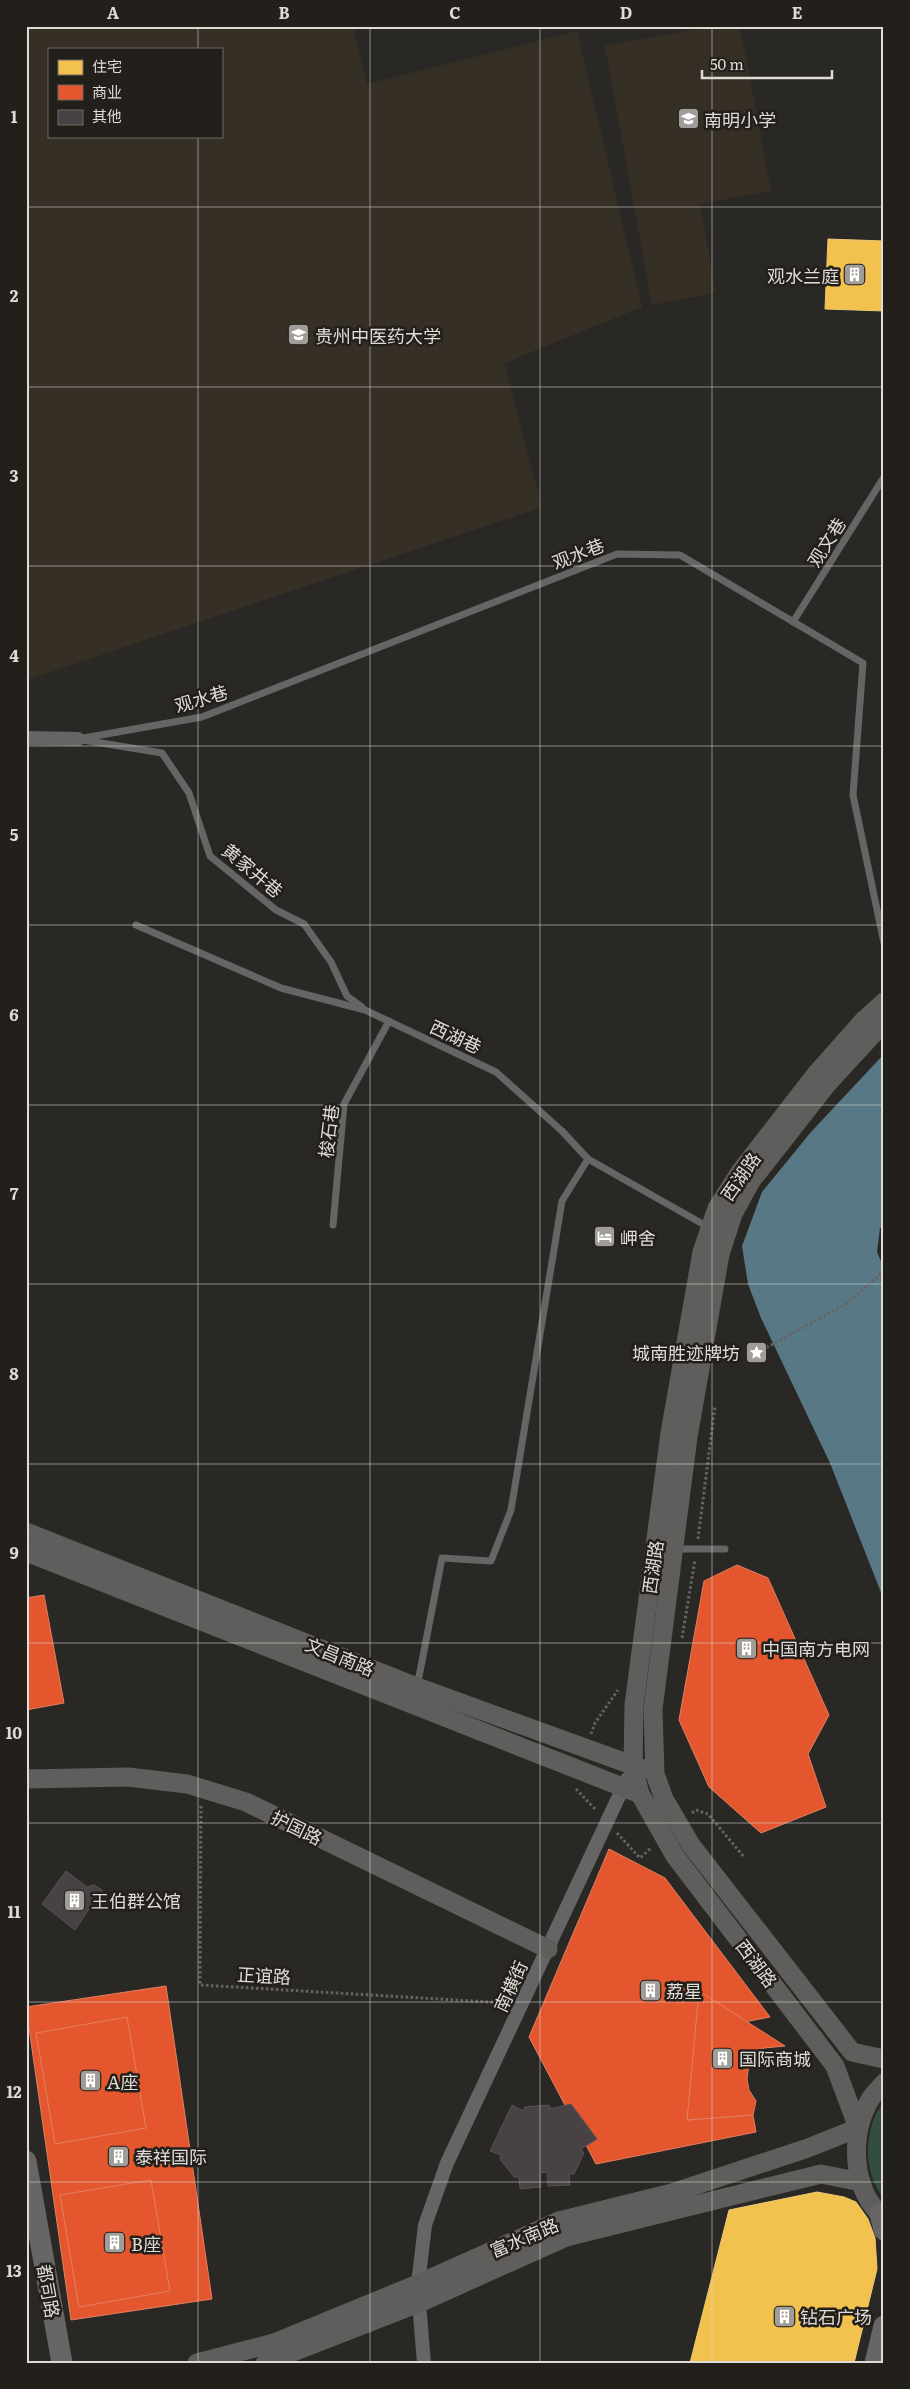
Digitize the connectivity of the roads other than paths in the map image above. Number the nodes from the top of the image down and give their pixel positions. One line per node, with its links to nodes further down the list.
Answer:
1 (884, 477): 2 (lane, 观文巷)
2 (793, 622): 4 (lane, 观水巷); 6 (lane, 观水巷)
3 (26, 738): 4 (street)
4 (78, 739): 8 (lane, 黄家井巷)
5 (136, 925): 8 (lane, 西湖巷)
6 (884, 943)
7 (884, 1002): 13 (main road, 西湖路)
8 (365, 1010): 9 (lane, 西湖巷)
9 (388, 1021): 11 (lane, 西湖巷); 12 (lane, 梭石巷)
10 (884, 1022): 13 (main road, 西湖路)
11 (588, 1159): 13 (lane, 西湖巷); 18 (lane)
12 (333, 1225)
13 (717, 1235): 15 (main road, 西湖路); 20 (main road, 西湖路)
14 (26, 1532): 18 (main road, 文昌南路)
15 (674, 1549): 16 (lane); 19 (main road, 西湖路)
16 (726, 1549)
17 (26, 1552): 23 (main road, 文昌南路)
18 (417, 1687): 20 (main road, 文昌南路)
19 (653, 1709): 20 (street); 21 (main road, 西湖路)
20 (633, 1766): 21 (main road, 文昌南路); 23 (main road, 西湖路)
21 (656, 1774): 25 (main road, 西湖路)
22 (26, 1778): 24 (main road, 护国路)
23 (632, 1790): 24 (street, 南横街); 27 (main road, 西湖路)
24 (548, 1949): 31 (street, 南横街)
25 (884, 2058)
26 (884, 2083): 27 (main road)
27 (858, 2128): 29 (main road); 31 (main road, 富水南路)
28 (26, 2161): 34 (main road, 都司路)
29 (861, 2182): 30 (main road); 32 (main road, 富水南路)
30 (882, 2221)
31 (418, 2284): 35 (main road, 富水南路)
32 (419, 2303): 36 (main road, 富水南路); 37 (street)
33 (884, 2326): 38 (main road)
34 (62, 2363)
35 (197, 2363)
36 (265, 2363)
37 (424, 2363)
38 (875, 2363)

